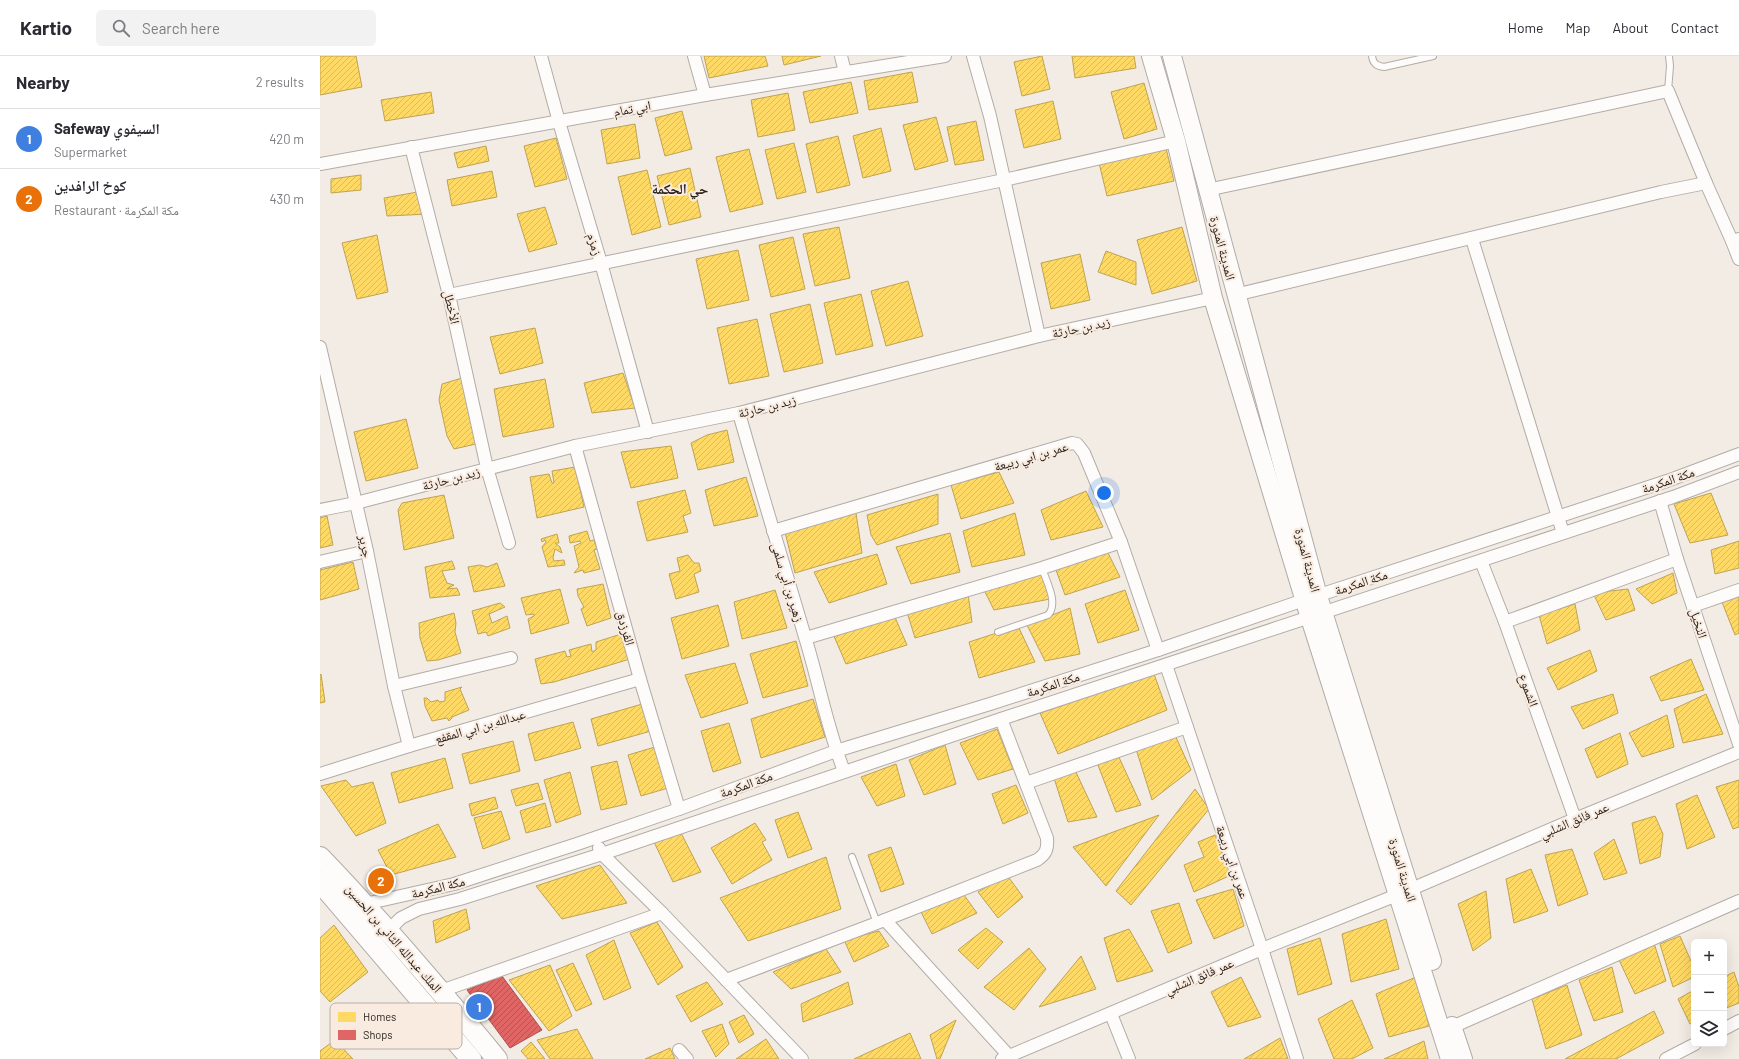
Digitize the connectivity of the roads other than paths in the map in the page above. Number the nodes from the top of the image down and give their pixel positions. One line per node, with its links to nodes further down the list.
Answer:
1 (541, 56): 14 (street, زمزم)
2 (694, 56): 13 (street)
3 (841, 56): 11 (street)
4 (946, 56): 11 (street, ابي تمام)
5 (973, 56): 18 (street)
6 (1151, 56): 15 (main road)
7 (1172, 56): 20 (main road, المدينة المنورة)
8 (1372, 56): 9 (lane)
9 (1433, 56)
10 (1669, 56): 12 (lane)
11 (845, 72): 13 (street, ابي تمام)
12 (1668, 91): 19 (street); 20 (street)
13 (705, 95): 14 (street, ابي تمام)
14 (559, 122): 16 (street, ابي تمام); 24 (street, زمزم)
15 (1176, 141): 18 (street); 27 (main road)
16 (411, 147): 17 (street, ابي تمام); 25 (street, الأخطل)
17 (320, 164)
18 (1004, 180): 24 (street); 28 (street)
19 (1706, 182): 21 (street); 22 (street)
20 (1207, 190): 26 (main road, المدينة المنورة)
21 (1472, 238): 26 (street); 39 (street)
22 (1735, 240): 23 (street)
23 (1739, 259)
24 (601, 263): 25 (street); 31 (street, زمزم)
25 (449, 295): 34 (street, الأخطل)
26 (1235, 295): 51 (main road, المدينة المنورة)
27 (1213, 298): 28 (street, زيد بن حارثة); 51 (main road)
28 (1039, 336): 30 (street, زيد بن حارثة)
29 (320, 347): 37 (street, جرير)
30 (739, 413): 31 (street, زيد بن حارثة); 40 (street, زهير بن أبي سلمى)
31 (648, 432): 32 (street, زيد بن حارثة)
32 (575, 446): 34 (street, زيد بن حارثة); 58 (street, الفرزدق)
33 (1739, 454): 39 (street, مكة المكرمة)
34 (487, 468): 37 (street, زيد بن حارثة); 43 (street, الأخطل)
35 (1739, 472): 36 (street, مكة المكرمة)
36 (1660, 501): 41 (street, مكة المكرمة); 45 (street, النخيل)
37 (356, 503): 38 (street, زيد بن حارثة); 44 (street, جرير)
38 (320, 510)
39 (1558, 517): 41 (street); 51 (street, مكة المكرمة)
40 (773, 531): 42 (street, عمر بن ابي ربيعة); 54 (street, زهير بن أبي سلمى)
41 (1563, 533): 46 (street, مكة المكرمة)
42 (1121, 542): 48 (street); 55 (street, عمر بن ابي ربيعة)
43 (509, 543)
44 (367, 551): 47 (street); 59 (street, جرير)
45 (1677, 559): 50 (street, النخيل); 52 (street)
46 (1481, 561): 51 (street, مكة المكرمة); 52 (street, الشموع)
47 (320, 562)
48 (1042, 568): 53 (lane); 54 (street)
49 (1739, 590): 50 (street)
50 (1693, 606): 62 (street, النخيل)
51 (1314, 607): 55 (street, مكة المكرمة); 57 (street, مكة المكرمة); 77 (main road)
52 (1505, 622): 70 (street, الشموع)
53 (998, 632)
54 (806, 638): 64 (street, زهير بن أبي سلمى)
55 (1158, 650): 64 (street, مكة المكرمة)
56 (511, 658): 59 (street)
57 (1166, 665): 60 (street, مكة المكرمة); 61 (street, عمر بن ابي ربيعة)
58 (640, 679): 63 (street, عبدالله بن ابي المقفع); 69 (street, الفرزدق)
59 (394, 686): 63 (street, جرير)
60 (1001, 718): 66 (street, مكة المكرمة); 68 (street)
61 (1187, 727): 68 (street); 84 (street, عمر بن ابي ربيعة)
62 (1739, 744)
63 (409, 746): 67 (street, عبدالله بن ابي المقفع)
64 (836, 751): 66 (street, زهير بن أبي سلمى); 69 (street, مكة المكرمة)
65 (1739, 752): 70 (street, عمر فائق الشلبي)
66 (844, 771): 72 (street, مكة المكرمة)
67 (320, 774)
68 (1026, 783): 82 (street)
69 (679, 809): 71 (street, مكة المكرمة)
70 (1575, 819): 77 (street, عمر فائق الشلبي)
71 (593, 838): 72 (street); 76 (street, مكة المكرمة)
72 (602, 854): 78 (street, مكة المكرمة); 81 (street)
73 (320, 857): 80 (main road, الملك عبدالله الثاني بن الحسين)
74 (852, 857): 82 (lane)
75 (320, 882): 87 (main road, الملك عبدالله الثاني بن الحسين)
76 (454, 884): 78 (street); 80 (street, مكة المكرمة)
77 (1403, 892): 84 (street, عمر فائق الشلبي); 92 (main road, المدينة المنورة); 102 (main road)
78 (460, 899): 83 (street, مكة المكرمة)
79 (1739, 900): 92 (street)
80 (365, 904): 83 (main road, الملك عبدالله الثاني بن الحسين)
81 (662, 913): 85 (street); 86 (street)
82 (881, 922): 85 (street); 96 (street)
83 (387, 932): 86 (main road, الملك عبدالله الثاني بن الحسين)
84 (1262, 950): 89 (street, عمر فائق الشلبي); 101 (street, عمر بن ابي ربيعة)
85 (726, 980): 99 (street)
86 (441, 991): 88 (main road, الملك عبدالله الثاني بن الحسين)
87 (423, 1003)
88 (451, 1003)
89 (1111, 1014): 96 (street, عمر فائق الشلبي); 100 (street)
90 (462, 1016): 98 (main road, الملك عبدالله الثاني بن الحسين)
91 (1739, 1021): 93 (street)
92 (1452, 1027): 103 (main road, المدينة المنورة)
93 (1727, 1027)
94 (1691, 1046): 104 (street)
95 (462, 1048): 97 (main road, الملك عبدالله الثاني بن الحسين)
96 (1005, 1057)
97 (471, 1059)
98 (497, 1059)
99 (802, 1059)
100 (1129, 1059)
101 (1297, 1059)
102 (1450, 1059)
103 (1463, 1059)
104 (1666, 1059)

